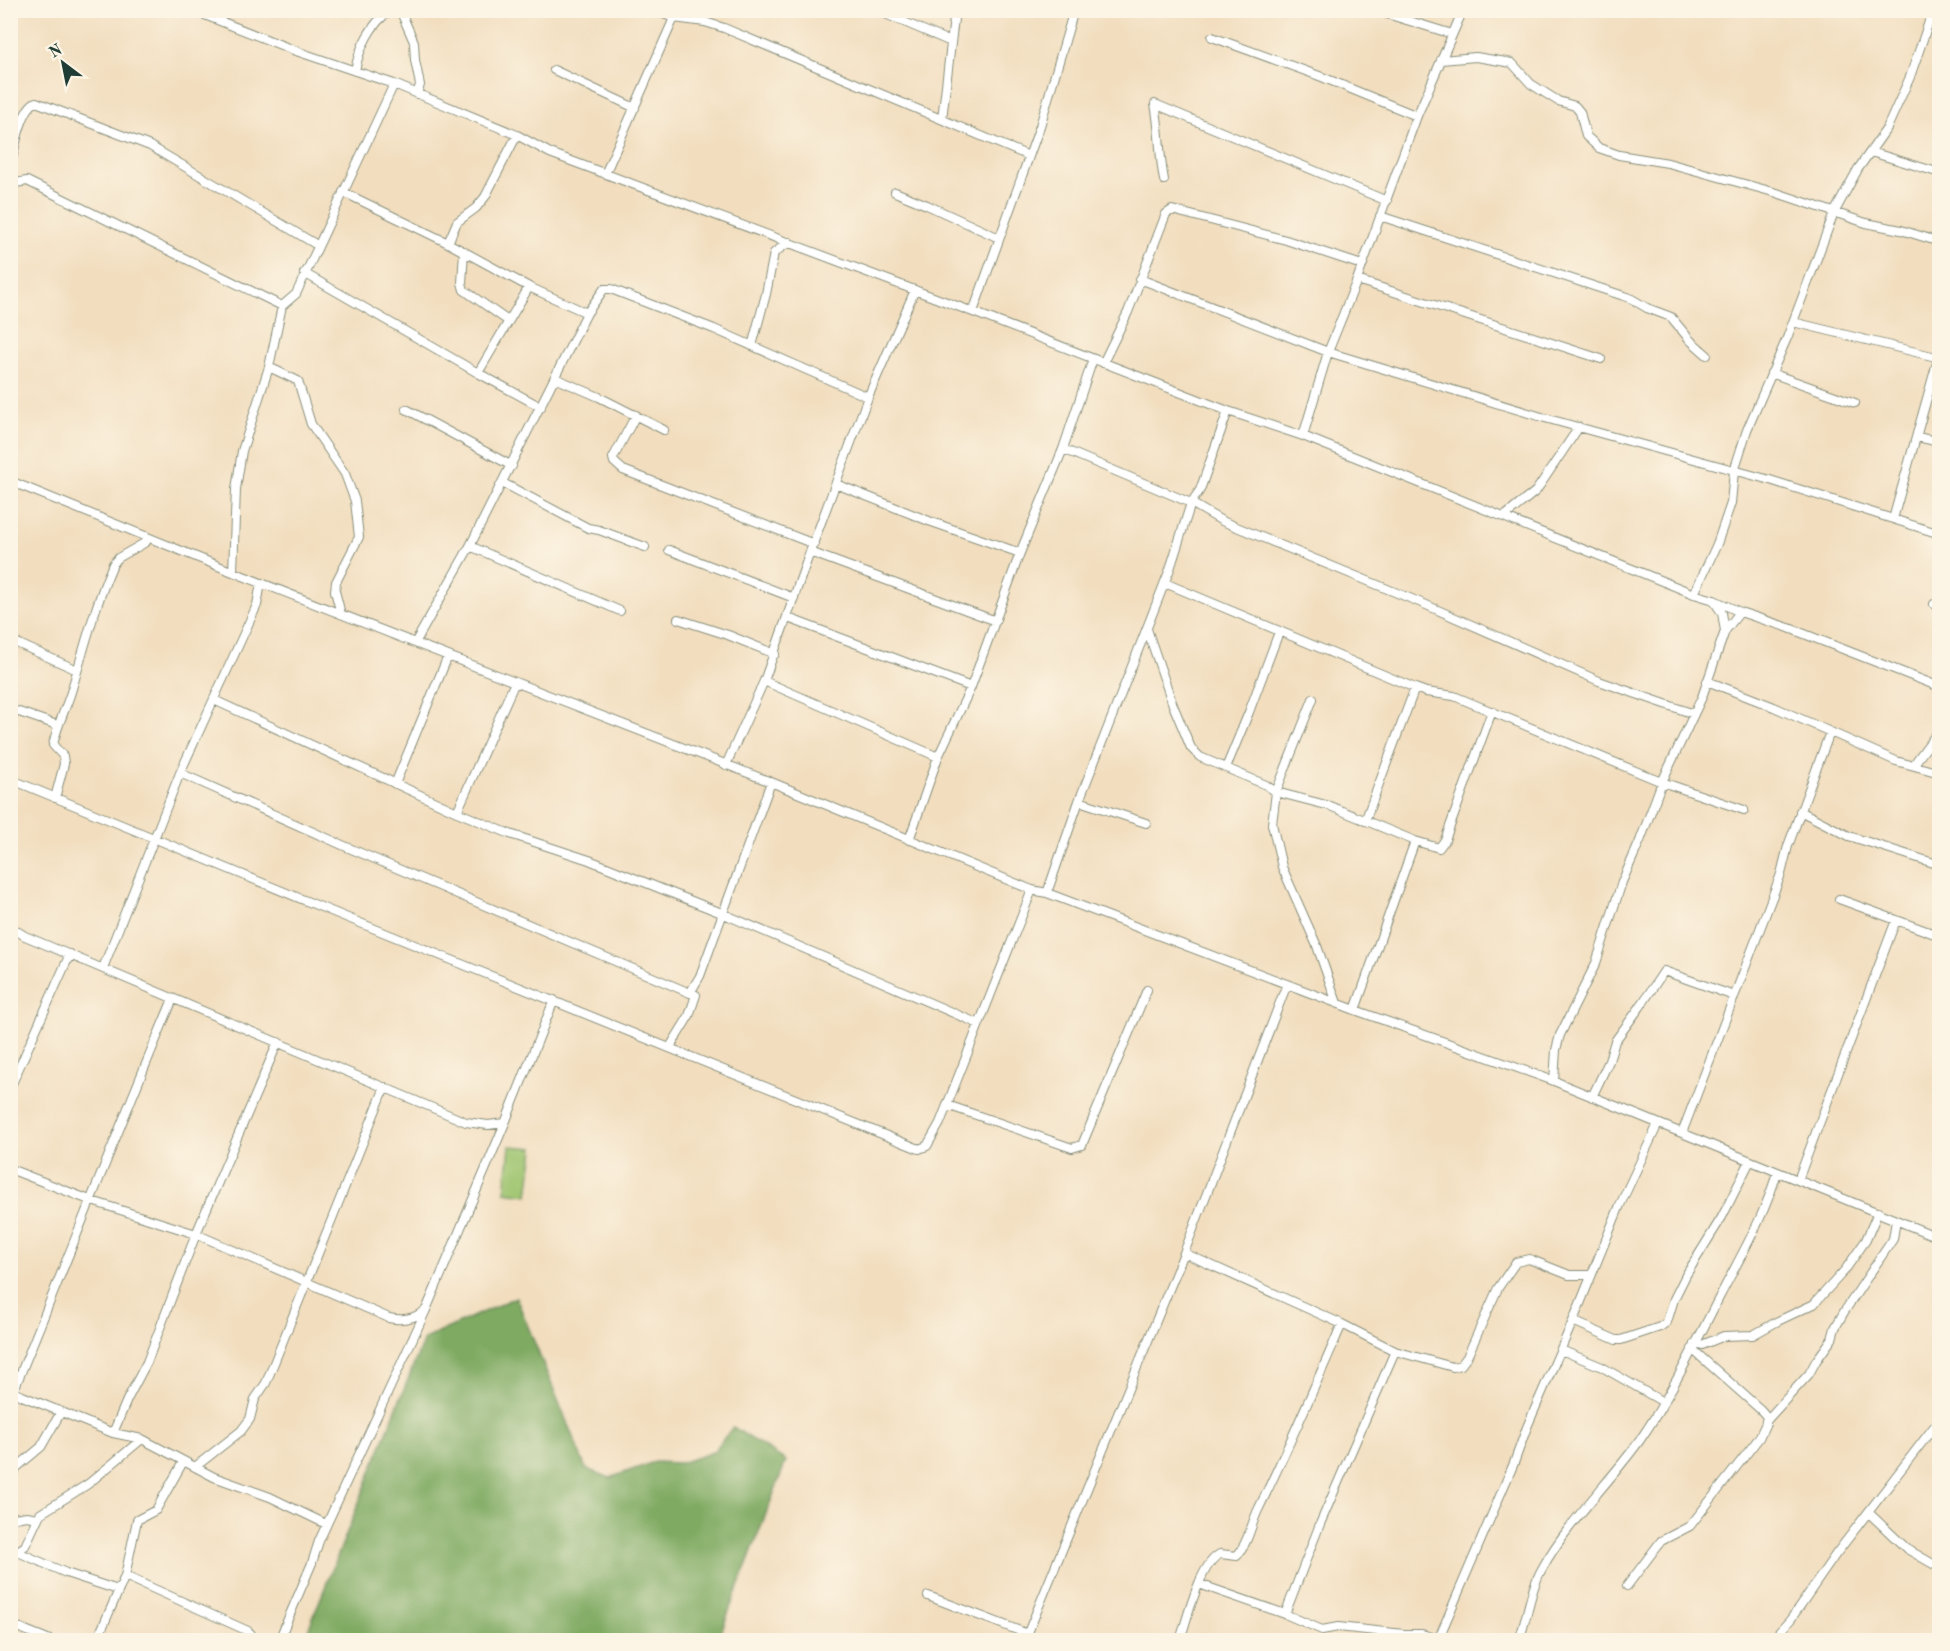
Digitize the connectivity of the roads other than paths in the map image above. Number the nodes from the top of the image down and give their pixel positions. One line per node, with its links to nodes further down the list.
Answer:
1 (192, 10): 18 (street)
2 (391, 10): 18 (street)
3 (400, 10): 20 (street)
4 (654, 10): 12 (street)
5 (876, 10): 15 (street)
6 (955, 10): 15 (street)
7 (1074, 10): 26 (street)
8 (1374, 10): 13 (street)
9 (1463, 10): 13 (street)
10 (1933, 10): 25 (street)
11 (686, 15): 12 (street); 23 (street)
12 (674, 18): 21 (street)
13 (1452, 34): 16 (street)
14 (1212, 37): 22 (street)
15 (951, 42): 23 (street)
16 (1441, 60): 22 (street); 35 (street)
17 (554, 70): 21 (street)
18 (355, 71): 19 (street)
19 (394, 84): 20 (street); 32 (street)
20 (417, 94): 24 (street)
21 (635, 108): 29 (street)
22 (1417, 116): 34 (street)
23 (942, 119): 26 (street)
24 (517, 135): 29 (street); 40 (street)
25 (1871, 152): 28 (street); 35 (street)
26 (1029, 156): 37 (street)
27 (10, 168): 41 (street)
28 (1940, 173)
29 (605, 174): 38 (street)
30 (1164, 180): 34 (street)
31 (10, 184): 49 (street)
32 (343, 192): 40 (street); 41 (street)
33 (895, 192): 37 (street)
34 (1386, 201): 36 (street)
35 (1834, 213): 39 (street); 53 (street)
36 (1380, 216): 43 (street); 56 (street)
37 (999, 238): 50 (street)
38 (789, 242): 48 (street); 54 (street)
39 (1940, 242)
40 (448, 243): 42 (street)
41 (317, 245): 44 (street)
42 (464, 251): 47 (street); 52 (street)
43 (1362, 265): 45 (street); 46 (street)
44 (304, 273): 49 (street); 62 (street)
45 (1140, 279): 55 (street); 60 (street)
46 (1357, 280): 55 (street); 59 (street)
47 (529, 287): 51 (street); 52 (street)
48 (915, 290): 50 (street); 65 (street)
49 (282, 306): 61 (street)
50 (973, 312): 58 (street)
51 (587, 313): 54 (street); 64 (street)
52 (508, 321): 62 (street)
53 (1793, 322): 57 (street); 63 (street)
54 (752, 346): 65 (street)
55 (1328, 352): 71 (street); 73 (street)
56 (1707, 355)
57 (1939, 356): 74 (street)
58 (1094, 359): 60 (street); 76 (street)
59 (1601, 359)
60 (1103, 363): 69 (street)
61 (269, 368): 92 (street); 100 (street)
62 (478, 373): 67 (street)
63 (1771, 373): 66 (street); 78 (street)
64 (555, 378): 67 (street); 70 (street)
65 (868, 397): 81 (street)
66 (1856, 403)
67 (541, 407): 77 (street)
68 (406, 409): 77 (street)
69 (1228, 411): 73 (street); 82 (street)
70 (636, 416): 72 (street); 89 (street)
71 (1580, 427): 78 (street); 83 (street)
72 (664, 430)
73 (1303, 436): 83 (street)
74 (1917, 437): 75 (street); 84 (street)
75 (1940, 442)
76 (1063, 449): 82 (street); 91 (street)
77 (512, 466): 80 (street)
78 (1734, 471): 84 (street); 95 (street)
79 (10, 481): 86 (street)
80 (503, 483): 87 (street); 88 (street)
81 (836, 484): 89 (street); 91 (street)
82 (1191, 504): 94 (street); 122 (street)
83 (1505, 516): 95 (street)
84 (1893, 519): 85 (street)
85 (1940, 534)
86 (146, 536): 92 (street); 111 (street)
87 (470, 546): 98 (street); 108 (street)
88 (645, 547)
89 (812, 548): 96 (street); 103 (street)
90 (669, 550): 96 (street)
91 (1020, 553): 103 (street)
92 (233, 572): 93 (street)
93 (261, 583): 100 (street); 119 (street)
94 (1165, 583): 104 (street); 106 (street)
95 (1694, 594): 97 (street)
96 (794, 598): 101 (street)
97 (1714, 600): 99 (street); 105 (street)
98 (620, 610)
99 (1740, 612): 105 (street); 116 (street)
100 (340, 614): 108 (street)
101 (788, 618): 109 (street); 115 (street)
102 (678, 619): 109 (street)
103 (996, 621): 115 (street)
104 (1147, 628): 129 (street); 138 (street)
105 (1725, 631): 113 (street)
106 (1279, 632): 117 (street); 129 (street)
107 (10, 640): 111 (street)
108 (415, 643): 110 (street)
109 (775, 654): 112 (street)
110 (448, 656): 114 (street); 135 (street)
111 (77, 670): 123 (street)
112 (764, 681): 126 (street); 128 (street)
113 (1707, 681): 122 (street); 125 (street)
114 (515, 682): 128 (street); 141 (street)
115 (971, 687): 126 (street)
116 (1940, 687)
117 (1415, 688): 121 (street); 142 (street)
118 (1313, 699): 136 (street)
119 (214, 700): 130 (street); 135 (street)
120 (10, 710): 123 (street)
121 (1492, 711): 134 (street); 146 (street)
122 (1694, 714): 134 (street)
123 (57, 725): 137 (street)
124 (1940, 729): 127 (street)
125 (1830, 732): 127 (street); 140 (street)
126 (938, 756): 145 (street)
127 (1914, 764): 131 (street)
128 (726, 765): 133 (street)
129 (1226, 768): 136 (street)
130 (180, 773): 144 (street); 159 (street)
131 (1940, 773)
132 (10, 779): 137 (street)
133 (771, 782): 145 (street); 151 (street)
134 (1662, 782): 139 (street); 168 (street)
135 (395, 784): 141 (street)
136 (1276, 792): 142 (street); 163 (street)
137 (55, 798): 144 (street)
138 (1079, 801): 143 (street); 149 (street)
139 (1744, 810)
140 (1800, 811): 147 (street); 160 (street)
141 (457, 812): 151 (street)
142 (1365, 821): 146 (street)
143 (1146, 823)
144 (154, 839): 156 (street); 162 (street)
145 (909, 840): 148 (street)
146 (1414, 841): 164 (street)
147 (1940, 865)
148 (1032, 890): 149 (street); 165 (street)
149 (1047, 893): 157 (street)
150 (1839, 898): 152 (street)
151 (724, 914): 159 (street); 165 (street)
152 (1896, 920): 154 (street); 179 (street)
153 (10, 927): 155 (street)
154 (1940, 936)
155 (70, 954): 156 (street); 170 (street)
156 (103, 968): 161 (street)
157 (1287, 984): 163 (street); 185 (street)
158 (1147, 990): 172 (street)
159 (690, 993): 167 (street)
160 (1734, 996): 171 (street); 175 (street)
161 (173, 999): 166 (street); 180 (street)
162 (554, 1000): 167 (street); 173 (street)
163 (1337, 1003): 164 (street)
164 (1355, 1010): 168 (street)
165 (979, 1024): 172 (street)
166 (278, 1042): 169 (street); 183 (street)
167 (669, 1047): 172 (street)
168 (1554, 1081): 171 (street)
169 (385, 1087): 173 (street); 187 (street)
170 (10, 1088)
171 (1592, 1097): 174 (street)
172 (947, 1106)
173 (505, 1123): 188 (street)
174 (1658, 1124): 175 (street); 186 (street)
175 (1682, 1133): 176 (street)
176 (1750, 1161): 178 (street); 189 (street)
177 (10, 1169): 180 (street)
178 (1777, 1172): 179 (street); 191 (street)
179 (1798, 1180): 181 (street)
180 (92, 1201): 183 (street); 194 (street)
181 (1878, 1212): 182 (street); 191 (street)
182 (1896, 1220): 184 (street); 198 (street)
183 (196, 1234): 187 (street); 199 (street)
184 (1940, 1238)
185 (1184, 1253): 190 (street); 219 (street)
186 (1590, 1275): 189 (street); 193 (street)
187 (307, 1283): 188 (street); 203 (street)
188 (426, 1310): 208 (street)
189 (1574, 1321): 192 (street)
190 (1341, 1324): 193 (street); 212 (street)
191 (1694, 1346): 195 (street); 198 (street)
192 (1561, 1350): 195 (street); 225 (street)
193 (1395, 1351): 216 (street)
194 (12, 1391): 196 (street)
195 (1664, 1402): 226 (street)
196 (60, 1412): 199 (street); 202 (street)
197 (1940, 1419): 205 (street)
198 (1766, 1421): 213 (street)
199 (113, 1433): 200 (street)
200 (142, 1439): 201 (street); 206 (street)
201 (183, 1462): 203 (street); 211 (street)
202 (13, 1466): 204 (street)
203 (195, 1467): 208 (street)
204 (10, 1481)
205 (1869, 1513): 210 (street); 227 (street)
206 (37, 1518): 207 (street); 209 (street)
207 (12, 1519)
208 (326, 1524): 223 (street)
209 (14, 1554): 214 (street)
210 (1940, 1568)
211 (125, 1576): 214 (street); 222 (street)
212 (1199, 1584): 216 (street); 224 (street)
213 (1627, 1586)
214 (118, 1590): 221 (street)
215 (928, 1596): 219 (street)
216 (1285, 1614): 225 (street)
217 (10, 1624): 220 (street)
218 (1940, 1636): 228 (street)
219 (1027, 1637)
220 (50, 1641)
221 (97, 1641)
222 (252, 1641)
223 (279, 1641)
224 (1180, 1641)
225 (1436, 1641)
226 (1519, 1641)
227 (1772, 1641)
228 (1936, 1641)

